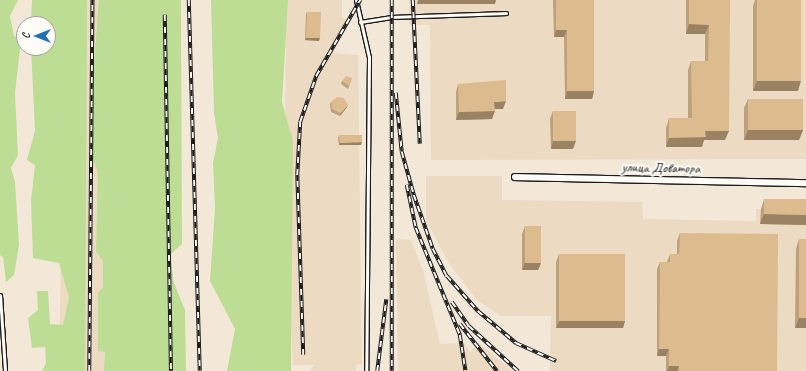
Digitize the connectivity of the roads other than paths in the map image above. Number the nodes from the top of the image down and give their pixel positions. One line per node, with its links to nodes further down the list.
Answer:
1 (356, 0): 3 (lane)
2 (506, 13): 3 (lane)
3 (360, 22): 8 (lane)
4 (515, 177): 5 (street, улица Доватора)
5 (806, 183)
6 (0, 296): 7 (lane)
7 (5, 371)
8 (366, 371)

